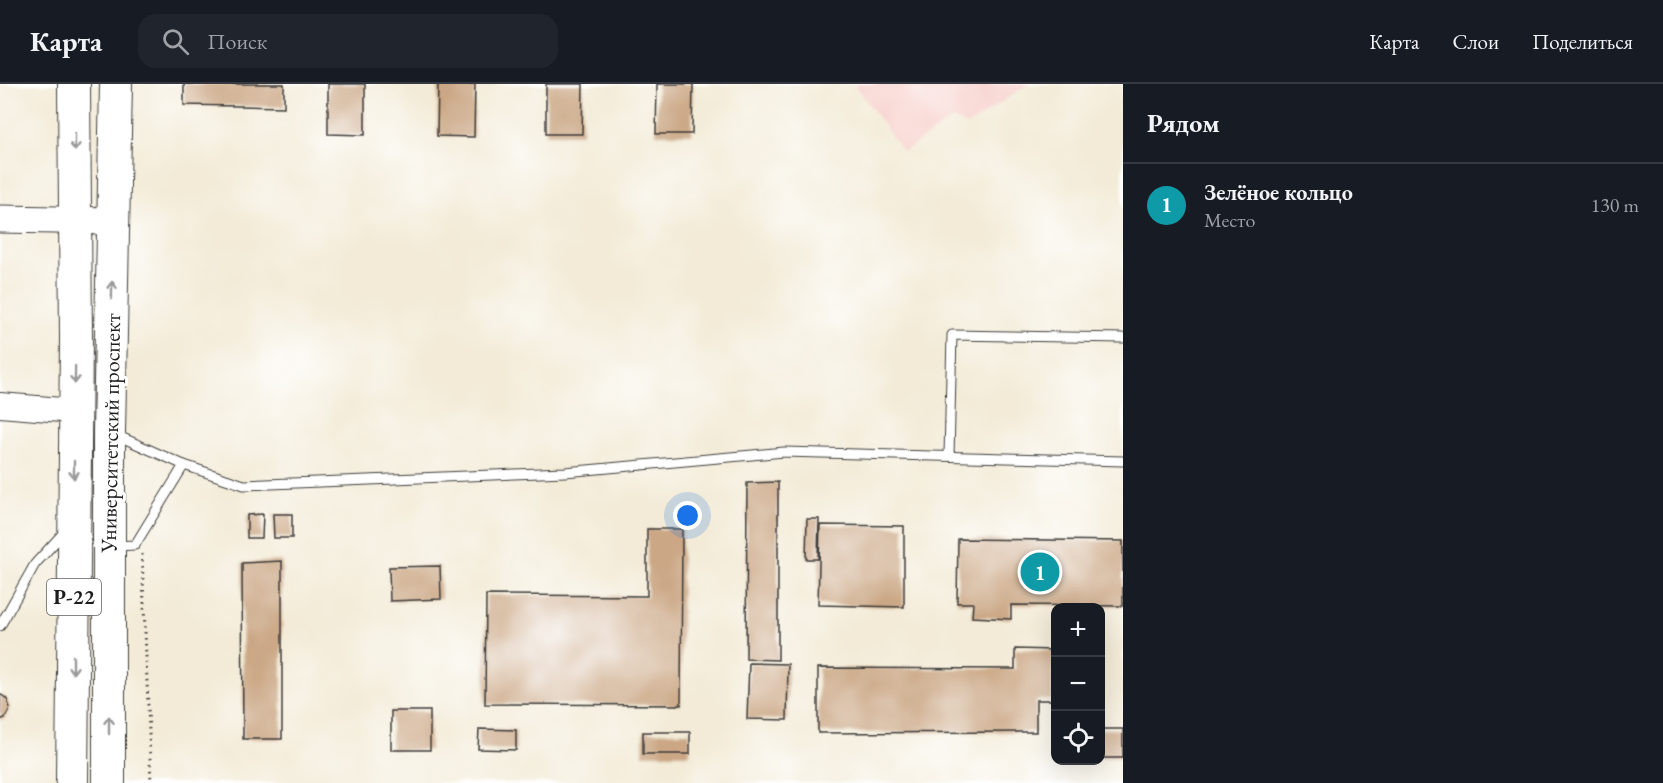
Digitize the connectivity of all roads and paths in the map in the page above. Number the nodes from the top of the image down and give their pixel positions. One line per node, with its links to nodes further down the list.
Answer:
1 (74, 84): 4 (highway, Университетский проспект / Р-22, one-way to 4)
2 (116, 84): 5 (highway, Университетский проспект / Р-22)
3 (0, 219): 4 (main road)
4 (75, 220): 5 (main road); 8 (highway, Университетский проспект / Р-22, one-way to 8)
5 (113, 221): 9 (highway, Университетский проспект / Р-22, one-way to 5)
6 (1123, 338): 10 (lane)
7 (0, 405): 8 (street)
8 (74, 411): 13 (highway, Университетский проспект / Р-22, one-way to 13)
9 (109, 432): 12 (lane); 15 (highway, Университетский проспект / Р-22)
10 (949, 456): 11 (lane); 12 (lane)
11 (1123, 461)
12 (184, 465): 14 (lane)
13 (74, 521): 16 (lane); 17 (highway, Университетский проспект / Р-22, one-way to 17)
14 (142, 536): 15 (lane); 19 (path)
15 (109, 547): 18 (highway, Университетский проспект / Р-22, one-way to 15)
16 (0, 626)
17 (72, 783)
18 (109, 783)
19 (151, 783)

